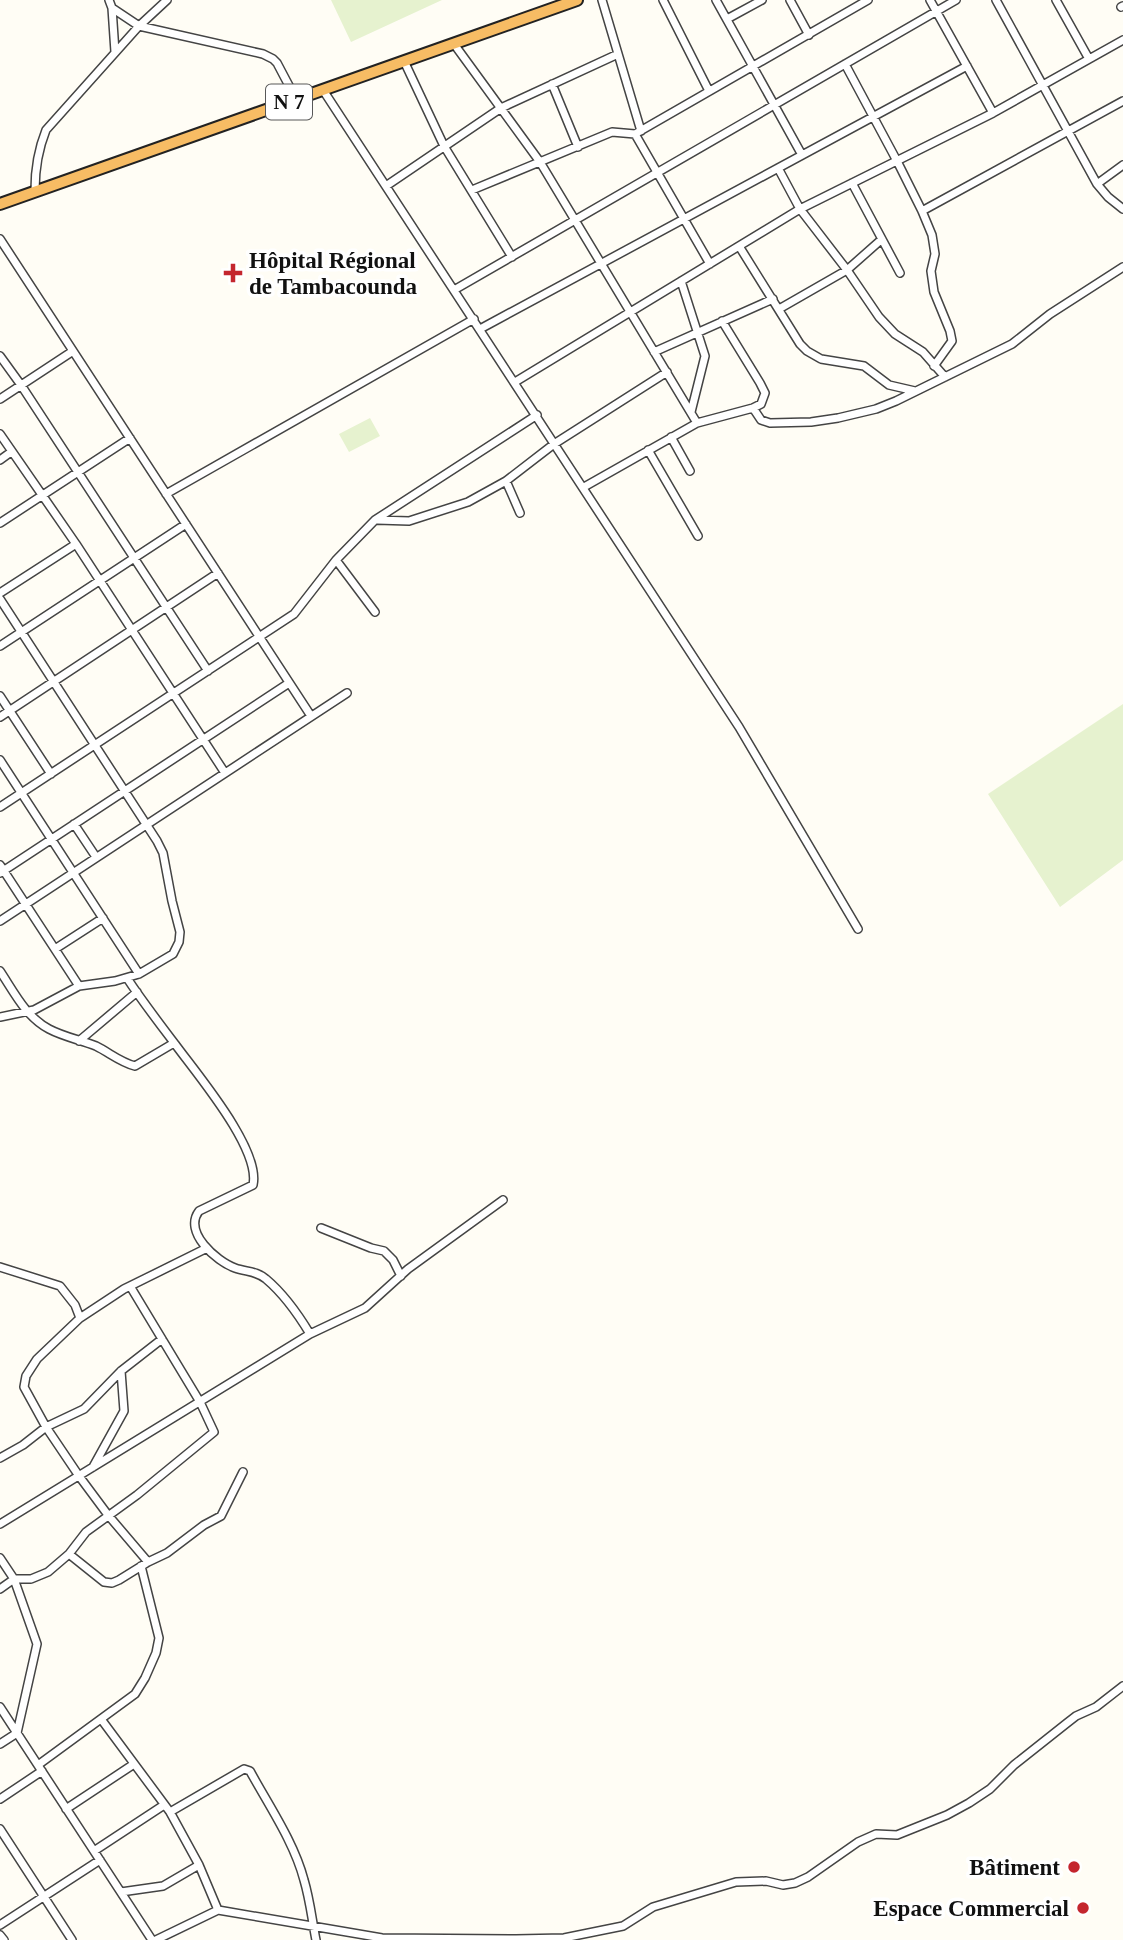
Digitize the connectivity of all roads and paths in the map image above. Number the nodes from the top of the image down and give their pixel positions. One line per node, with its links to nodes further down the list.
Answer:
1 (167, 0): 16 (street)
2 (577, 0): 19 (highway, N 7)
3 (602, 0): 21 (street)
4 (663, 0): 30 (street)
5 (716, 0): 15 (street)
6 (762, 0): 15 (street)
7 (790, 0): 17 (street)
8 (868, 0): 17 (street)
9 (930, 0): 14 (street)
10 (956, 0): 14 (street)
11 (996, 0): 28 (street)
12 (1056, 0): 22 (street)
13 (111, 4): 16 (street); 20 (street)
14 (937, 11): 24 (street); 26 (street)
15 (727, 19): 25 (street)
16 (139, 26): 20 (street); 31 (street)
17 (809, 34): 25 (street)
18 (1123, 40): 22 (street)
19 (454, 44): 23 (highway, N 7); 34 (street)
20 (115, 52): 50 (street)
21 (618, 54): 27 (street); 38 (street)
22 (1089, 59): 28 (street)
23 (404, 61): 29 (highway, N 7); 39 (street)
24 (845, 64): 33 (street); 36 (street)
25 (753, 66): 30 (street); 33 (street)
26 (967, 66): 35 (street); 36 (street)
27 (552, 84): 34 (street); 40 (street)
28 (1043, 85): 35 (street); 37 (street)
29 (323, 90): 31 (highway, N 7); 49 (street)
30 (709, 91): 38 (street)
31 (296, 99): 50 (highway, N 7)
32 (1123, 101): 37 (street)
33 (774, 105): 41 (street); 46 (street)
34 (501, 108): 39 (street); 43 (street)
35 (993, 113): 42 (street)
36 (873, 117): 41 (street); 42 (street)
37 (1068, 131): 48 (street); 55 (street)
38 (638, 132): 40 (street); 46 (street)
39 (444, 146): 49 (street); 51 (street)
40 (578, 147): 43 (street)
41 (802, 155): 45 (street)
42 (897, 161): 47 (street); 55 (street)
43 (540, 162): 51 (street); 57 (street)
44 (1123, 165): 48 (street)
45 (778, 169): 53 (street); 56 (street)
46 (657, 173): 56 (street); 57 (street)
47 (852, 183): 53 (street); 59 (street)
48 (1097, 184): 54 (street)
49 (386, 186): 70 (street)
50 (35, 190): 52 (highway, N 7)
51 (472, 190): 63 (street)
52 (0, 204)
53 (800, 209): 60 (street); 67 (street)
54 (1123, 209)
55 (922, 211): 81 (street)
56 (684, 219): 64 (street); 65 (street)
57 (575, 221): 63 (street); 64 (street)
58 (0, 239): 61 (street)
59 (881, 239): 67 (street); 68 (street)
60 (739, 246): 65 (street); 71 (street)
61 (8, 251): 62 (street); 78 (street)
62 (0, 256)
63 (512, 257): 70 (street)
64 (601, 264): 73 (street); 76 (street)
65 (710, 264): 69 (street)
66 (1123, 267): 83 (street)
67 (846, 270): 72 (street); 81 (street)
68 (900, 273)
69 (681, 281): 73 (street); 77 (street)
70 (454, 290): 74 (street)
71 (773, 299): 72 (street); 75 (street)
72 (779, 309): 86 (street)
73 (630, 312): 79 (street); 84 (street)
74 (474, 319): 76 (street); 103 (street)
75 (722, 321): 77 (street); 88 (street)
76 (480, 329): 84 (street)
77 (698, 331): 79 (street); 89 (street)
78 (73, 351): 85 (street); 94 (street)
79 (654, 352): 82 (street)
80 (0, 356): 85 (street)
81 (934, 366): 83 (street)
82 (667, 372): 89 (street); 95 (street)
83 (945, 377): 86 (street)
84 (515, 382): 90 (street)
85 (21, 385): 87 (street); 100 (street)
86 (915, 391): 88 (street)
87 (0, 399)
88 (753, 408): 91 (street)
89 (691, 412): 91 (street)
90 (537, 415): 95 (street); 106 (street)
91 (697, 423): 93 (street)
92 (0, 435): 97 (street)
93 (671, 437): 96 (street); 99 (street)
94 (130, 438): 100 (street); 103 (street)
95 (554, 444): 101 (street); 102 (street)
96 (648, 450): 102 (street); 109 (street)
97 (11, 452): 98 (street); 104 (street)
98 (0, 460)
99 (690, 471)
100 (78, 472): 104 (street); 111 (street)
101 (506, 481): 105 (street); 106 (street)
102 (584, 487): 149 (street)
103 (166, 494): 108 (street)
104 (42, 496): 107 (street); 110 (street)
105 (520, 513)
106 (375, 520): 112 (street)
107 (0, 523)
108 (186, 524): 111 (street); 113 (street)
109 (698, 536)
110 (76, 544): 114 (street); 115 (street)
111 (134, 558): 114 (street); 117 (street)
112 (336, 560): 118 (street); 121 (street)
113 (218, 573): 117 (street); 121 (street)
114 (100, 581): 119 (street); 120 (street)
115 (0, 593)
116 (0, 599): 120 (street)
117 (166, 607): 119 (street); 123 (street)
118 (375, 612)
119 (132, 630): 124 (street); 126 (street)
120 (21, 632): 122 (street); 124 (street)
121 (259, 637): 123 (street); 125 (street)
122 (0, 646)
123 (208, 671): 126 (street)
124 (54, 681): 129 (street); 133 (street)
125 (289, 683): 130 (street); 132 (street)
126 (173, 693): 132 (street); 133 (street)
127 (347, 693): 130 (street)
128 (0, 696): 129 (street)
129 (10, 710): 131 (street); 136 (street)
130 (311, 716): 135 (street)
131 (0, 717)
132 (203, 739): 135 (street); 137 (street)
133 (95, 745): 136 (street); 137 (street)
134 (0, 760): 138 (street)
135 (225, 773): 141 (street)
136 (51, 774): 138 (street)
137 (125, 791): 140 (street); 141 (street)
138 (22, 793): 139 (street); 142 (street)
139 (0, 807)
140 (74, 824): 142 (street); 143 (street)
141 (147, 824): 143 (street); 152 (street)
142 (51, 839): 144 (street); 145 (street)
143 (96, 857): 145 (street)
144 (1, 869): 146 (street)
145 (73, 872): 146 (street); 147 (street)
146 (25, 904): 148 (street); 150 (street)
147 (103, 918): 150 (street); 152 (street)
148 (0, 920)
149 (858, 929)
150 (55, 949): 154 (street)
151 (0, 971): 156 (street)
152 (139, 974): 153 (street)
153 (127, 978): 154 (street); 155 (street)
154 (79, 986): 156 (street)
155 (136, 992): 158 (street); 159 (street)
156 (26, 1011): 157 (street); 158 (street)
157 (0, 1017)
158 (79, 1041): 159 (street)
159 (174, 1043): 162 (street)
160 (503, 1200): 164 (street)
161 (321, 1227): 164 (street)
162 (207, 1248): 165 (street); 167 (street)
163 (0, 1267): 166 (street)
164 (401, 1276): 167 (street)
165 (130, 1286): 166 (street); 168 (street)
166 (80, 1318): 171 (street)
167 (310, 1335): 170 (street)
168 (162, 1339): 169 (street); 170 (street)
169 (121, 1371): 171 (street); 173 (street)
170 (200, 1402): 173 (street); 176 (street)
171 (46, 1427): 172 (street); 175 (street)
172 (0, 1458)
173 (93, 1468): 175 (street)
174 (243, 1472): 180 (street)
175 (79, 1476): 176 (street); 177 (street)
176 (108, 1515): 178 (street); 180 (street)
177 (0, 1524)
178 (69, 1554): 181 (street); 182 (street)
179 (0, 1558): 182 (street)
180 (148, 1562): 181 (street)
181 (141, 1566): 186 (street)
182 (14, 1579): 183 (street); 187 (street)
183 (0, 1589)
184 (1123, 1686): 207 (street)
185 (0, 1707): 187 (street)
186 (101, 1719): 189 (street); 190 (street)
187 (17, 1733): 188 (street); 190 (street)
188 (0, 1744)
189 (134, 1764): 192 (street); 193 (street)
190 (40, 1768): 191 (street); 193 (street)
191 (0, 1799)
192 (164, 1805): 194 (street); 196 (street)
193 (66, 1809): 196 (street)
194 (170, 1812): 198 (street); 203 (street)
195 (0, 1829): 200 (street)
196 (94, 1851): 197 (street)
197 (100, 1860): 199 (street); 200 (street)
198 (199, 1865): 199 (street); 201 (street)
199 (121, 1892): 205 (street)
200 (44, 1896): 202 (street); 204 (street)
201 (218, 1910): 203 (street); 205 (street)
202 (0, 1925)
203 (313, 1926): 206 (street); 207 (street)
204 (72, 1940)
205 (154, 1940)
206 (316, 1940)
207 (516, 1940)

